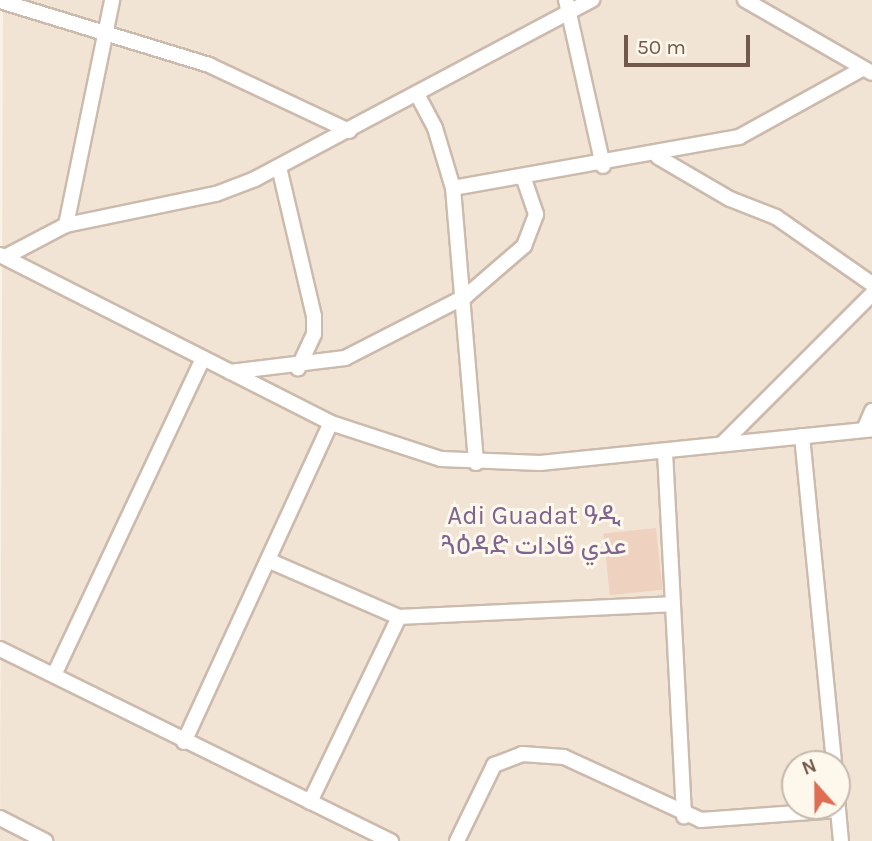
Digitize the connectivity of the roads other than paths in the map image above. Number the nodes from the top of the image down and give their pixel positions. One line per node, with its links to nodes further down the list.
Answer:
1 (112, 0): 6 (street)
2 (592, 0): 5 (street)
3 (745, 0): 7 (street)
4 (0, 1): 6 (street)
5 (567, 6): 8 (street); 11 (street)
6 (104, 32): 9 (street); 15 (street)
7 (867, 71): 10 (street)
8 (416, 94): 9 (street); 14 (street)
9 (349, 131): 12 (street)
10 (658, 157): 11 (street); 17 (street)
11 (603, 166): 13 (street)
12 (279, 167): 15 (street); 21 (street)
13 (524, 180): 14 (street); 19 (street)
14 (453, 188): 19 (street)
15 (66, 225): 16 (street)
16 (2, 256): 20 (street)
17 (872, 284)
18 (872, 294): 27 (street)
19 (466, 296): 21 (street); 29 (street)
20 (202, 360): 22 (street); 34 (street)
21 (298, 368): 22 (street)
22 (229, 372): 24 (street)
23 (872, 411): 25 (street)
24 (331, 423): 29 (street); 30 (street)
25 (868, 430): 26 (street)
26 (802, 436): 27 (street); 36 (street)
27 (723, 443): 28 (street)
28 (665, 452): 29 (street); 31 (street)
29 (477, 463)
30 (270, 561): 32 (street); 35 (street)
31 (670, 604): 32 (street); 39 (street)
32 (399, 617): 37 (street)
33 (0, 649): 34 (street)
34 (54, 675): 35 (street)
35 (184, 742): 37 (street)
36 (833, 750)
37 (310, 802): 43 (street)
38 (781, 809): 39 (street)
39 (684, 817): 44 (street)
40 (0, 818): 42 (street)
41 (839, 820): 45 (street)
42 (45, 841)
43 (391, 841)
44 (457, 841)
45 (841, 841)

